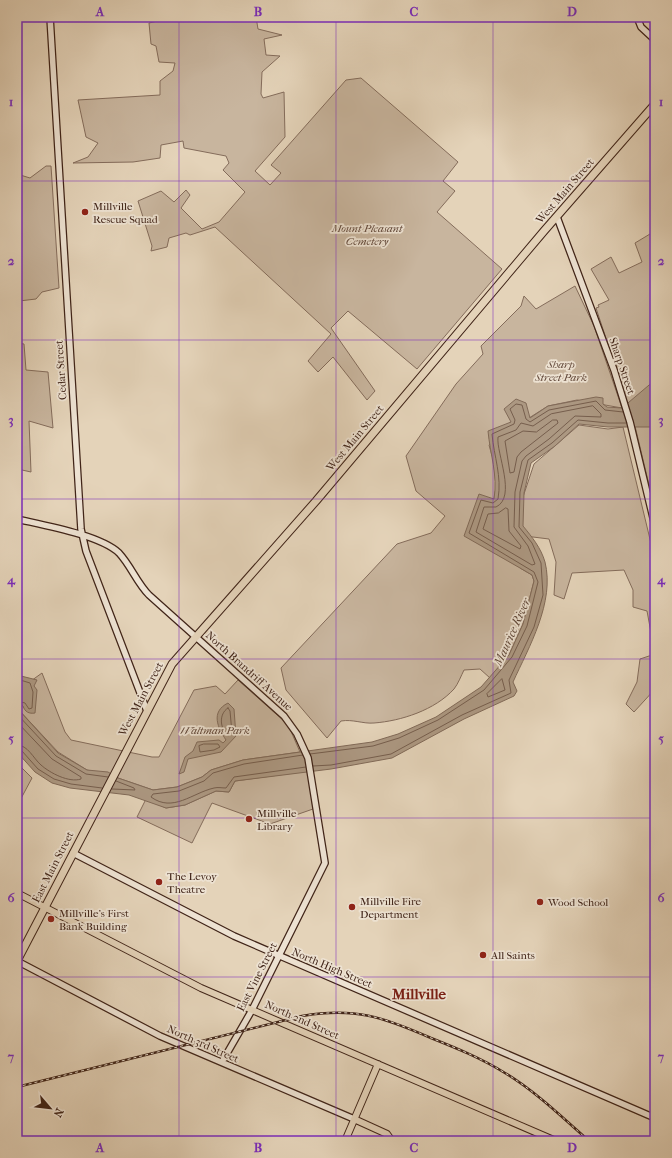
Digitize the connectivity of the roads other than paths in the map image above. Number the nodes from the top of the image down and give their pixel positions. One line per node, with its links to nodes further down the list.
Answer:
1 (50, 17): 8 (main road, Cedar Street)
2 (638, 17): 3 (main road)
3 (655, 40)
4 (655, 104): 5 (highway, West Main Street)
5 (557, 217): 7 (main road, Sharp Street); 9 (highway, West Main Street)
6 (17, 519): 8 (main road, North Brandriff Avenue)
7 (655, 526)
8 (82, 536): 9 (main road, North Brandriff Avenue); 10 (main road, Cedar Street)
9 (196, 636): 10 (highway, West Main Street); 13 (main road, North Brandriff Avenue)
10 (147, 711): 11 (highway, West Main Street)
11 (100, 801): 12 (highway, East Main Street)
12 (73, 853): 15 (highway, East Main Street); 16 (main road, North High Street)
13 (325, 859): 16 (main road, East Vine Street)
14 (17, 893): 15 (main road, North 2nd Street)
15 (45, 907): 17 (highway, East Main Street); 18 (main road, North 2nd Street)
16 (279, 956): 18 (main road, East Vine Street); 21 (main road, North High Street)
17 (17, 961): 19 (main road, North 3rd Street)
18 (252, 1010): 19 (main road, East Vine Street); 20 (main road, North 2nd Street)
19 (222, 1062): 22 (main road, North 3rd Street)
20 (378, 1064): 22 (main road); 25 (main road, North 2nd Street)
21 (655, 1118)
22 (354, 1120): 23 (main road); 24 (main road, North 3rd Street)
23 (344, 1141)
24 (392, 1141)
25 (556, 1141)

